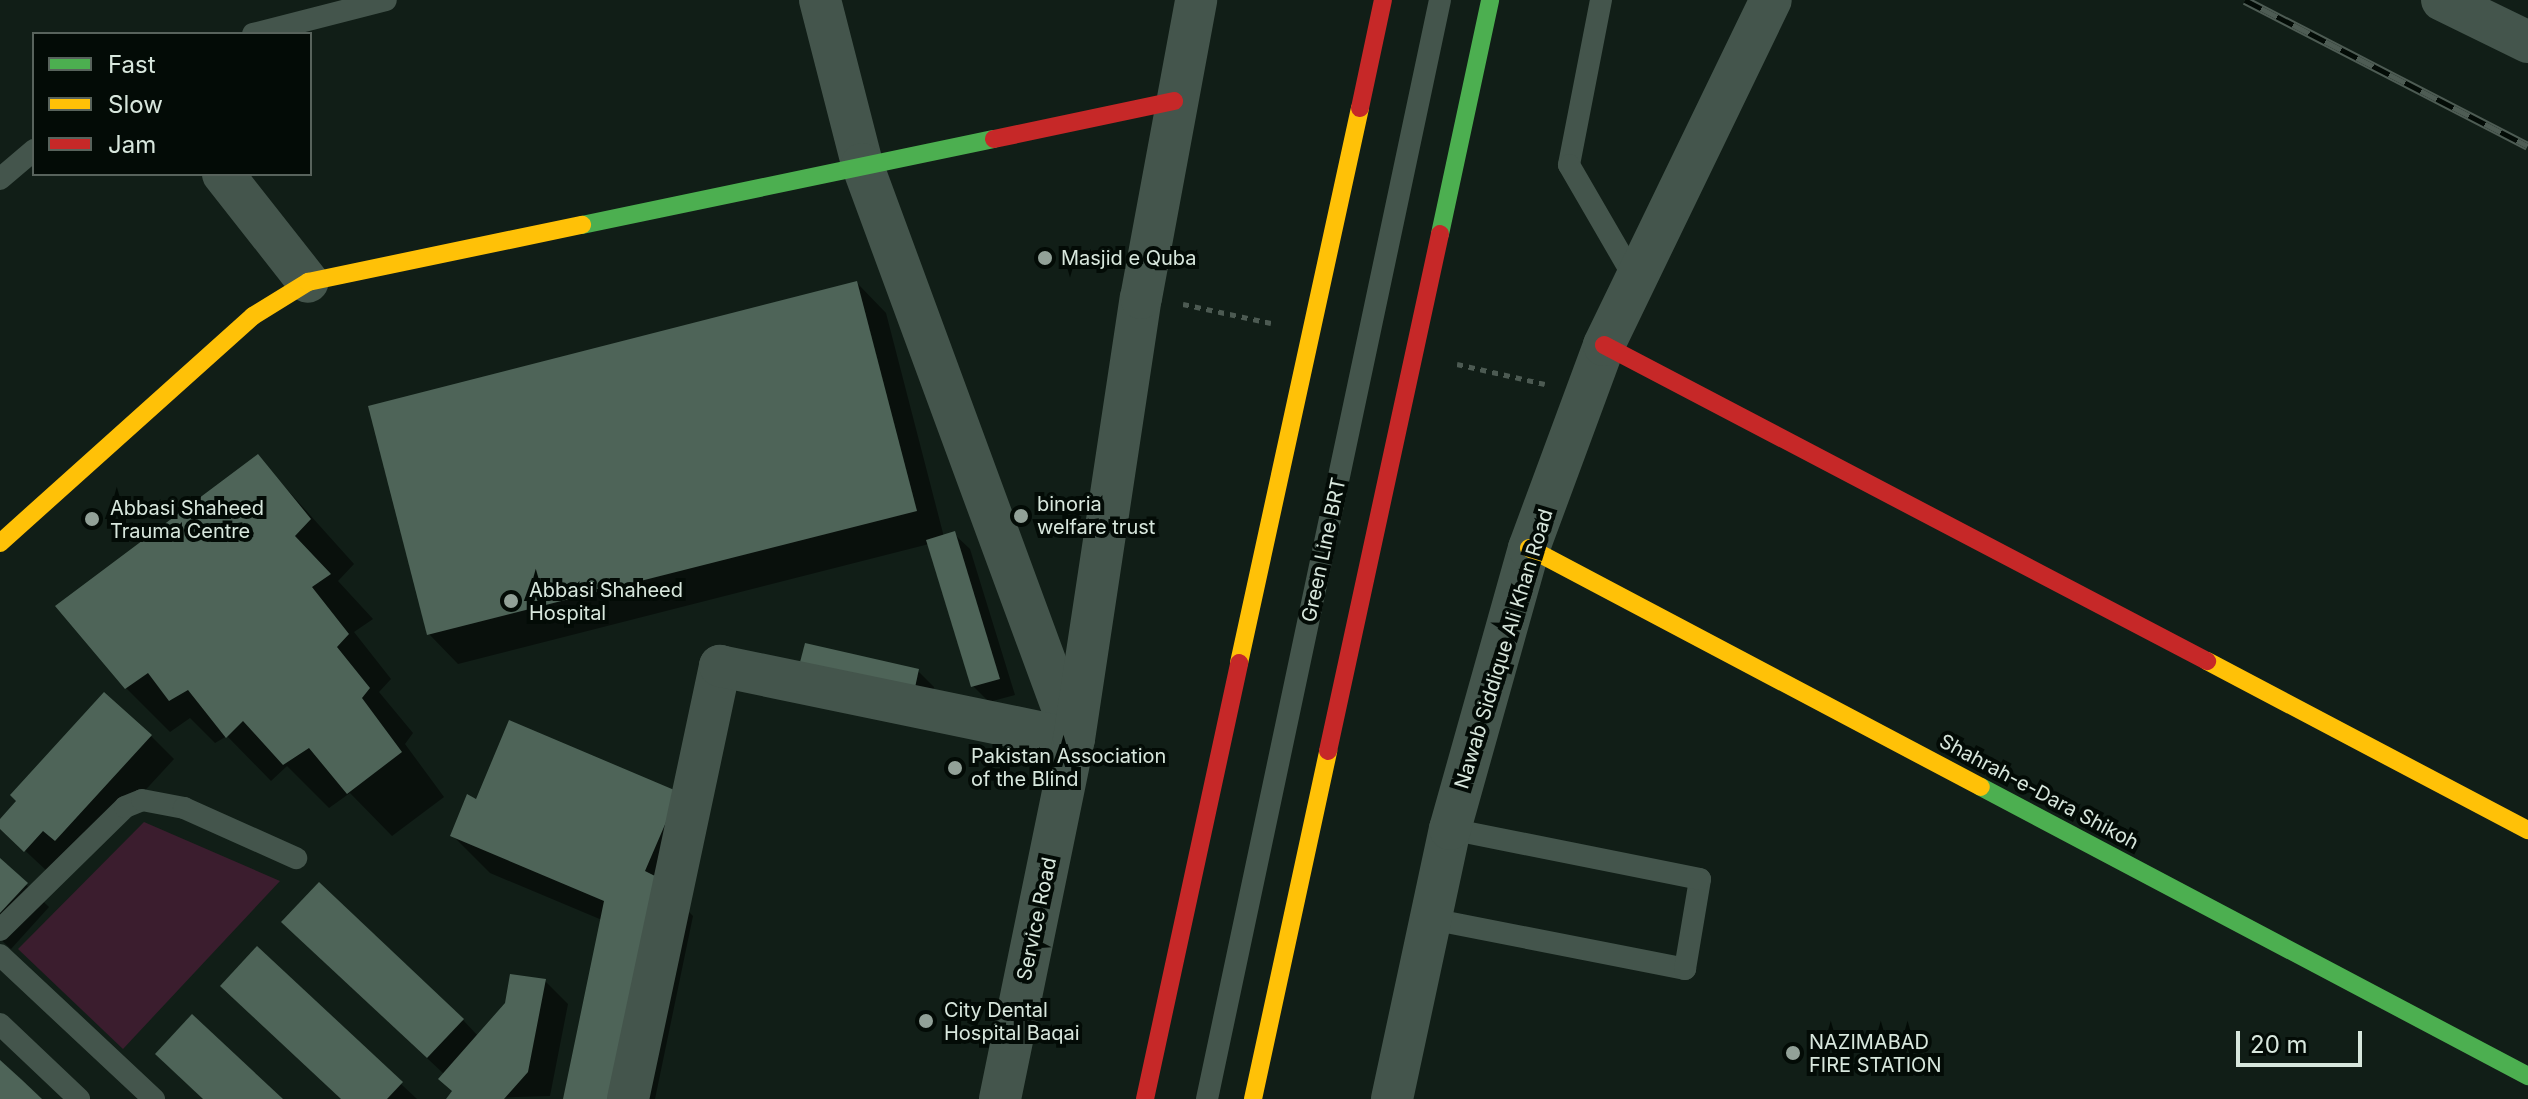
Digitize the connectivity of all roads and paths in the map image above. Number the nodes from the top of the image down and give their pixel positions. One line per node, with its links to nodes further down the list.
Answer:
1 (386, 0): 10 (lane)
2 (820, 0): 14 (street)
3 (1196, 0): 12 (street, Service Road)
4 (1383, 0): 35 (main road)
5 (1440, 0): 36 (lane, Green Line BRT)
6 (1490, 0): 37 (main road)
7 (1601, 0): 17 (lane)
8 (1771, 0): 17 (street, Nawab Siddique Ali Khan Road)
9 (2442, 0): 11 (street)
10 (261, 32)
11 (2528, 42)
12 (1174, 101): 14 (main road); 22 (street, Service Road)
13 (32, 152): 16 (lane)
14 (862, 164): 18 (main road); 22 (street)
15 (225, 176): 18 (street)
16 (0, 179)
17 (1635, 279): 19 (street, Nawab Siddique Ali Khan Road)
18 (308, 282): 20 (main road)
19 (1604, 345): 21 (street, Nawab Siddique Ali Khan Road); 24 (main road)
20 (0, 543)
21 (1529, 548): 23 (street, Nawab Siddique Ali Khan Road); 30 (main road, Shahrah-e-Dara Shikoh)
22 (1074, 739): 33 (street); 34 (street, Service Road)
23 (1450, 829): 26 (street, Nawab Siddique Ali Khan Road); 26 (lane)
24 (2528, 830)
25 (296, 858): 27 (lane)
26 (1431, 919): 38 (street, Nawab Siddique Ali Khan Road)
27 (0, 930)
28 (0, 955): 32 (lane)
29 (0, 1024): 31 (lane)
30 (2528, 1076)
31 (79, 1099)
32 (154, 1099)
33 (628, 1099)
34 (1000, 1099)
35 (1145, 1099)
36 (1207, 1099)
37 (1253, 1099)
38 (1392, 1099)

